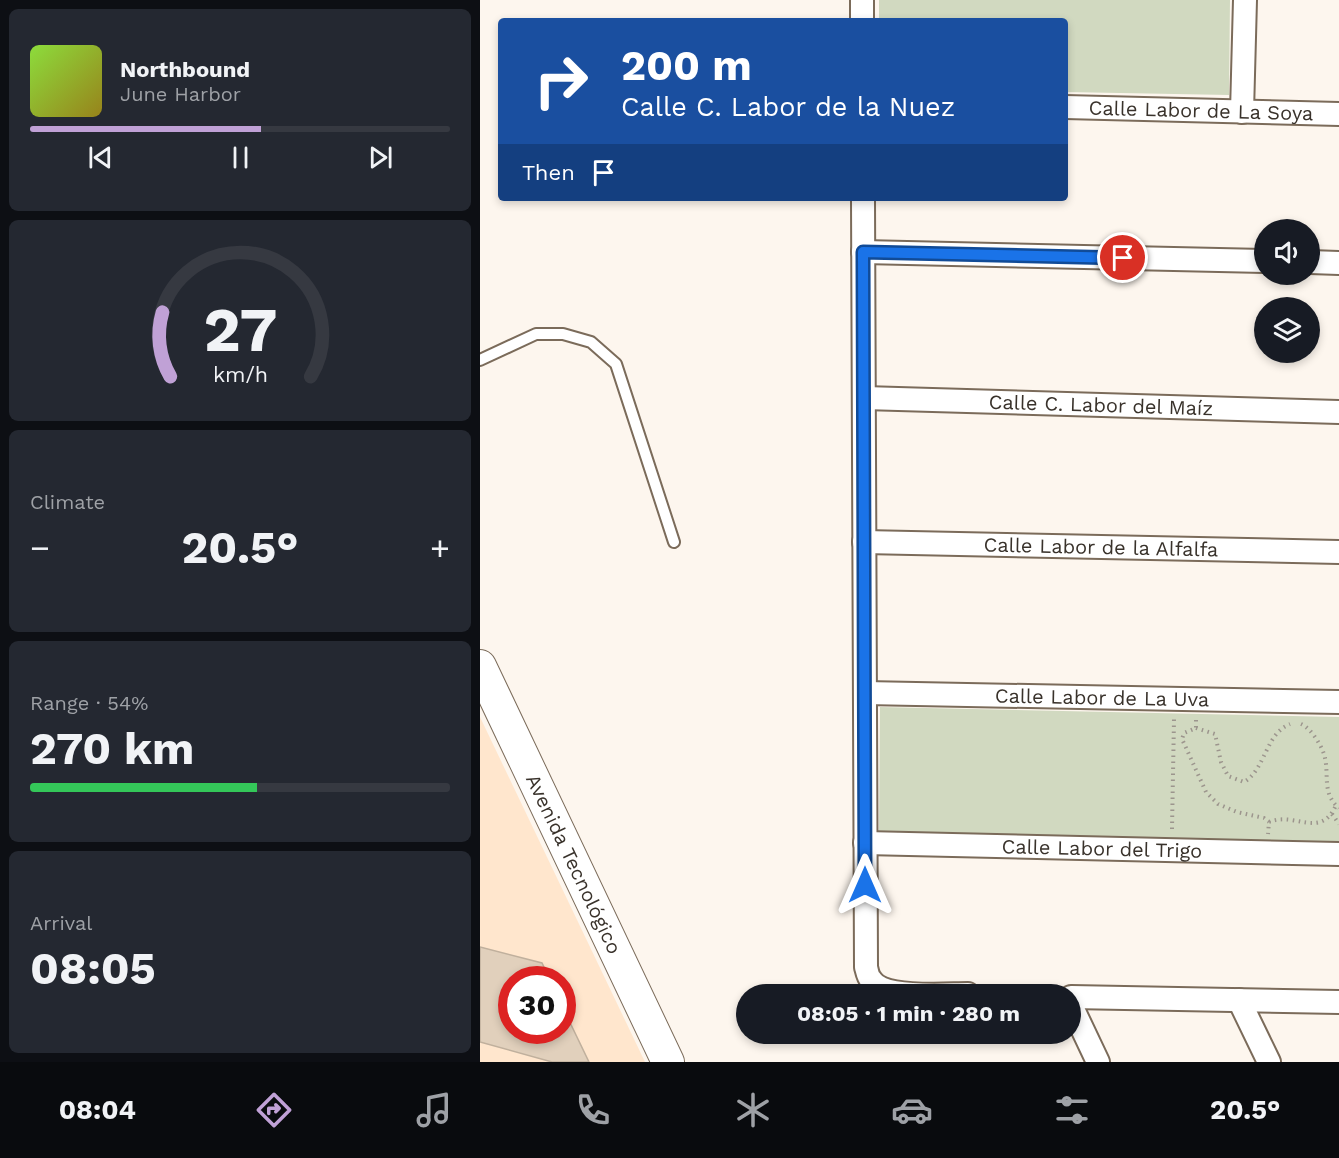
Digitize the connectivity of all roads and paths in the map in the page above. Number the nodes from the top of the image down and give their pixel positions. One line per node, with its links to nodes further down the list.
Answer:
1 (862, 0): 3 (street)
2 (1245, 0): 5 (street)
3 (862, 18)
4 (1068, 107): 5 (street, Calle Labor de La Soya)
5 (1242, 112): 6 (street, Calle Labor de La Soya)
6 (1339, 114)
7 (863, 201): 8 (street)
8 (863, 252): 9 (street); 13 (street)
9 (1254, 261)
10 (1320, 262): 11 (street)
11 (1339, 263)
12 (480, 360): 15 (lane)
13 (864, 398): 14 (street, Calle C. Labor del Maíz); 16 (street)
14 (1339, 412)
15 (674, 542)
16 (864, 542): 17 (street, Calle Labor de la Alfalfa); 19 (street)
17 (1339, 552)
18 (480, 666): 20 (main road, Avenida Tecnológico)
19 (865, 693): 21 (street, Calle Labor de La Uva); 31 (street)
20 (487, 695): 38 (main road, Avenida Tecnológico)
21 (1339, 702)
22 (1174, 716): 29 (path)
23 (1196, 716): 24 (path)
24 (1196, 728): 25 (path); 27 (path)
25 (1337, 806): 26 (path)
26 (1332, 814): 27 (path); 28 (path)
27 (1269, 822): 30 (path)
28 (1339, 824)
29 (1171, 835)
30 (1268, 837)
31 (865, 843): 32 (street, Calle Labor del Trigo); 33 (street)
32 (1339, 854)
33 (875, 984)
34 (1081, 997): 35 (street)
35 (1239, 1000): 36 (street); 40 (street)
36 (1339, 1002)
37 (1081, 1026): 39 (street)
38 (669, 1062)
39 (1098, 1062)
40 (1269, 1062)

